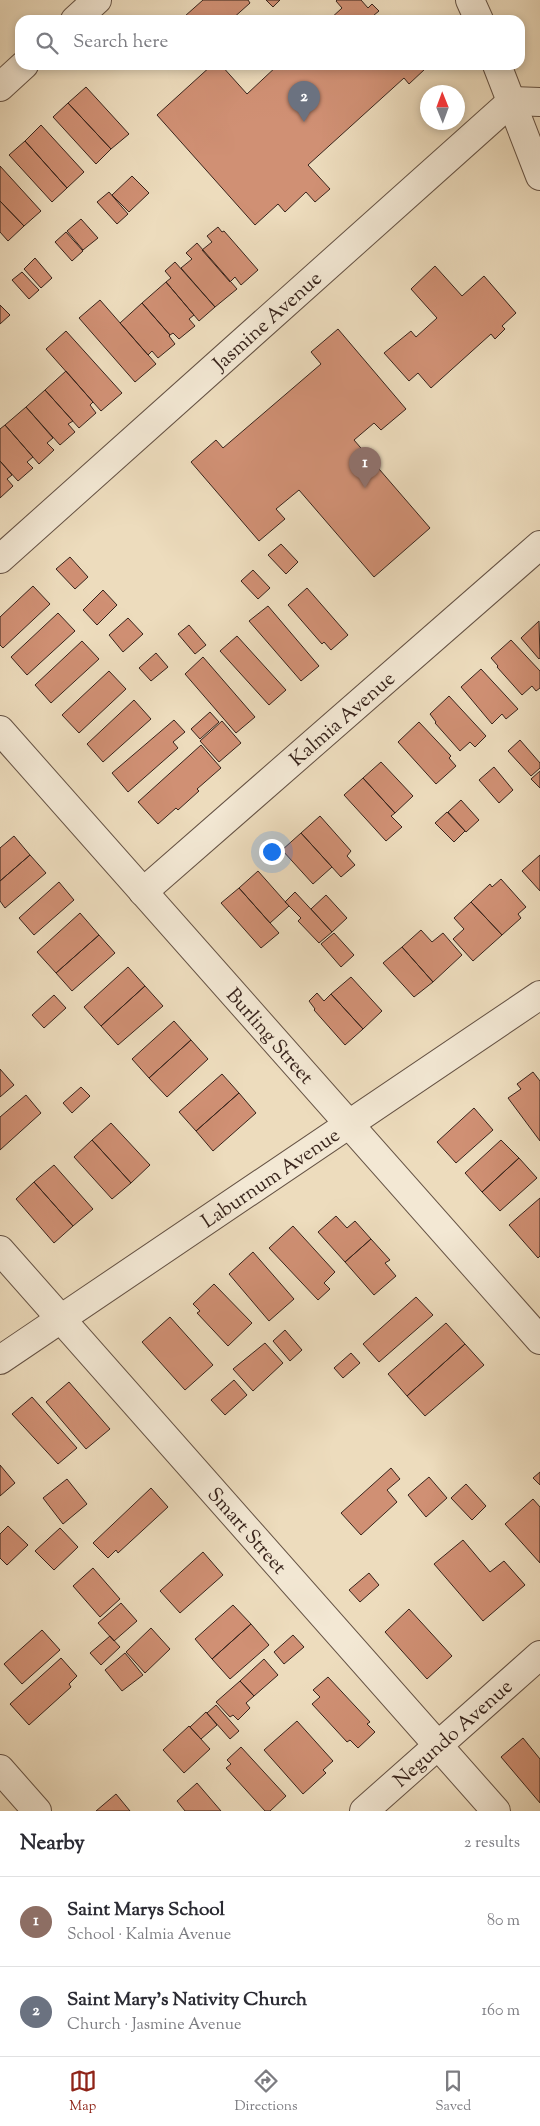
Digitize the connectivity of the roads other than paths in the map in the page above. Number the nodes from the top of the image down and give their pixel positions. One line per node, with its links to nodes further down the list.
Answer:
1 (97, 0): 3 (street)
2 (470, 0): 4 (street)
3 (80, 15)
4 (477, 15)
5 (19, 70): 7 (street)
6 (499, 70): 8 (street)
7 (0, 87)
8 (512, 101): 9 (street); 10 (street); 12 (street, Jasmine Avenue)
9 (540, 102)
10 (540, 176)
11 (540, 545): 14 (street, Kalmia Avenue)
12 (0, 559)
13 (0, 730): 14 (street, Burling Street)
14 (143, 892): 16 (street, Burling Street)
15 (540, 995): 16 (street, Laburnum Avenue)
16 (349, 1125): 18 (street, Laburnum Avenue); 19 (street, Burling Street)
17 (0, 1250): 18 (street, Smart Street)
18 (61, 1318): 20 (street, Laburnum Avenue); 22 (street, Smart Street)
19 (540, 1340)
20 (0, 1360)
21 (540, 1655): 22 (street, Negundo Avenue)
22 (438, 1745): 25 (street, Negundo Avenue); 26 (street, Smart Street)
23 (0, 1770): 24 (street)
24 (37, 1811)
25 (364, 1811)
26 (496, 1811)

